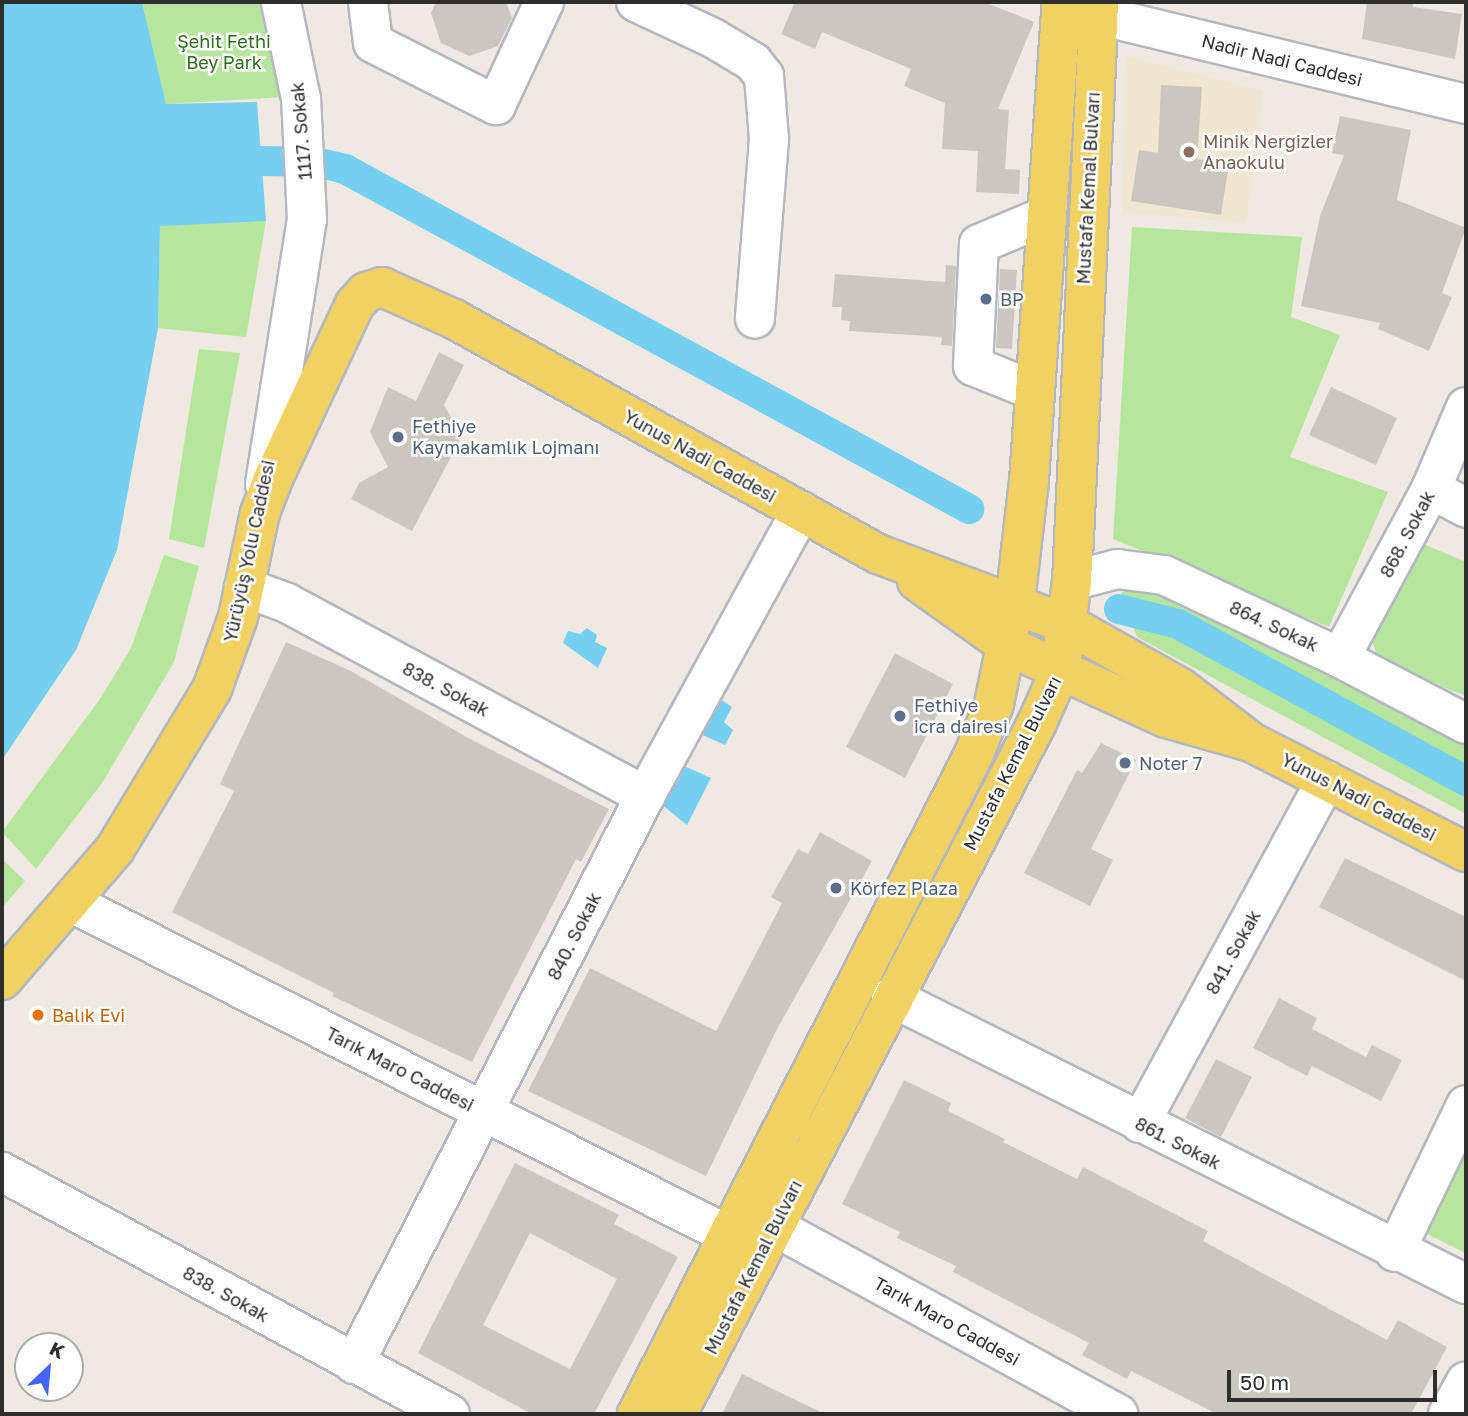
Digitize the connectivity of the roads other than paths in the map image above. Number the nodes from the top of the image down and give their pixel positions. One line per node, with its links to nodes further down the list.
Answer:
1 (282, 2): 9 (street, 1117. Sokak)
2 (368, 2): 3 (street)
3 (544, 2)
4 (636, 2): 10 (street)
5 (1062, 2): 8 (main road, Mustafa Kemal Bulvarı)
6 (1098, 8): 7 (street, Nadir Nadi Caddesi); 18 (main road, Mustafa Kemal Bulvarı)
7 (1466, 104)
8 (1046, 216): 11 (main road, Mustafa Kemal Bulvarı); 11 (street)
9 (307, 220): 16 (street, Yürüyüş Yolu Caddesi)
10 (755, 318)
11 (1035, 391): 20 (main road, Mustafa Kemal Bulvarı)
12 (1466, 407): 13 (street, 868. Sokak)
13 (1431, 489): 14 (street); 23 (street, 868. Sokak)
14 (1466, 508)
15 (801, 511): 16 (main road, Yunus Nadi Caddesi); 17 (main road, Yunus Nadi Caddesi); 28 (street, 840. Sokak)
16 (260, 513): 19 (main road, Yürüyüş Yolu Caddesi)
17 (878, 554): 20 (main road, Yunus Nadi Caddesi); 22 (main road, Yunus Nadi Caddesi)
18 (1072, 581): 21 (main road, Mustafa Kemal Bulvarı); 23 (street, 864. Sokak)
19 (244, 587): 28 (street, 838. Sokak); 30 (main road, Yürüyüş Yolu Caddesi)
20 (1015, 602): 21 (main road, Yunus Nadi Caddesi); 22 (main road, Mustafa Kemal Bulvarı)
21 (1069, 625): 24 (main road, Mustafa Kemal Bulvarı); 26 (main road, Yunus Nadi Caddesi)
22 (1007, 646): 24 (main road, Yunus Nadi Caddesi); 38 (main road, Mustafa Kemal Bulvarı)
23 (1340, 657): 25 (street, 864. Sokak)
24 (1059, 671): 26 (main road, Yunus Nadi Caddesi); 32 (main road, Mustafa Kemal Bulvarı)
25 (1466, 723)
26 (1251, 742): 27 (main road, Yunus Nadi Caddesi)
27 (1326, 780): 29 (main road, Yunus Nadi Caddesi); 35 (street, 841. Sokak)
28 (645, 796): 34 (street, 840. Sokak)
29 (1466, 852)
30 (70, 902): 31 (main road, Yürüyüş Yolu Caddesi); 34 (street, Tarık Maro Caddesi)
31 (2, 980)
32 (891, 997): 35 (street, 861. Sokak); 37 (main road, Mustafa Kemal Bulvarı)
33 (1466, 1105): 39 (street)
34 (485, 1112): 38 (street, Tarık Maro Caddesi); 41 (street, 840. Sokak)
35 (1140, 1124): 39 (street, 861. Sokak)
36 (2, 1172): 41 (street, 838. Sokak)
37 (775, 1227): 45 (main road, Mustafa Kemal Bulvarı); 46 (street, Tarık Maro Caddesi)
38 (730, 1236): 44 (main road, Mustafa Kemal Bulvarı)
39 (1395, 1252): 40 (street, 861. Sokak)
40 (1466, 1284)
41 (354, 1364): 43 (street, 838. Sokak)
42 (1466, 1382): 47 (street)
43 (450, 1414)
44 (637, 1414)
45 (677, 1414)
46 (1118, 1414)
47 (1448, 1414)

